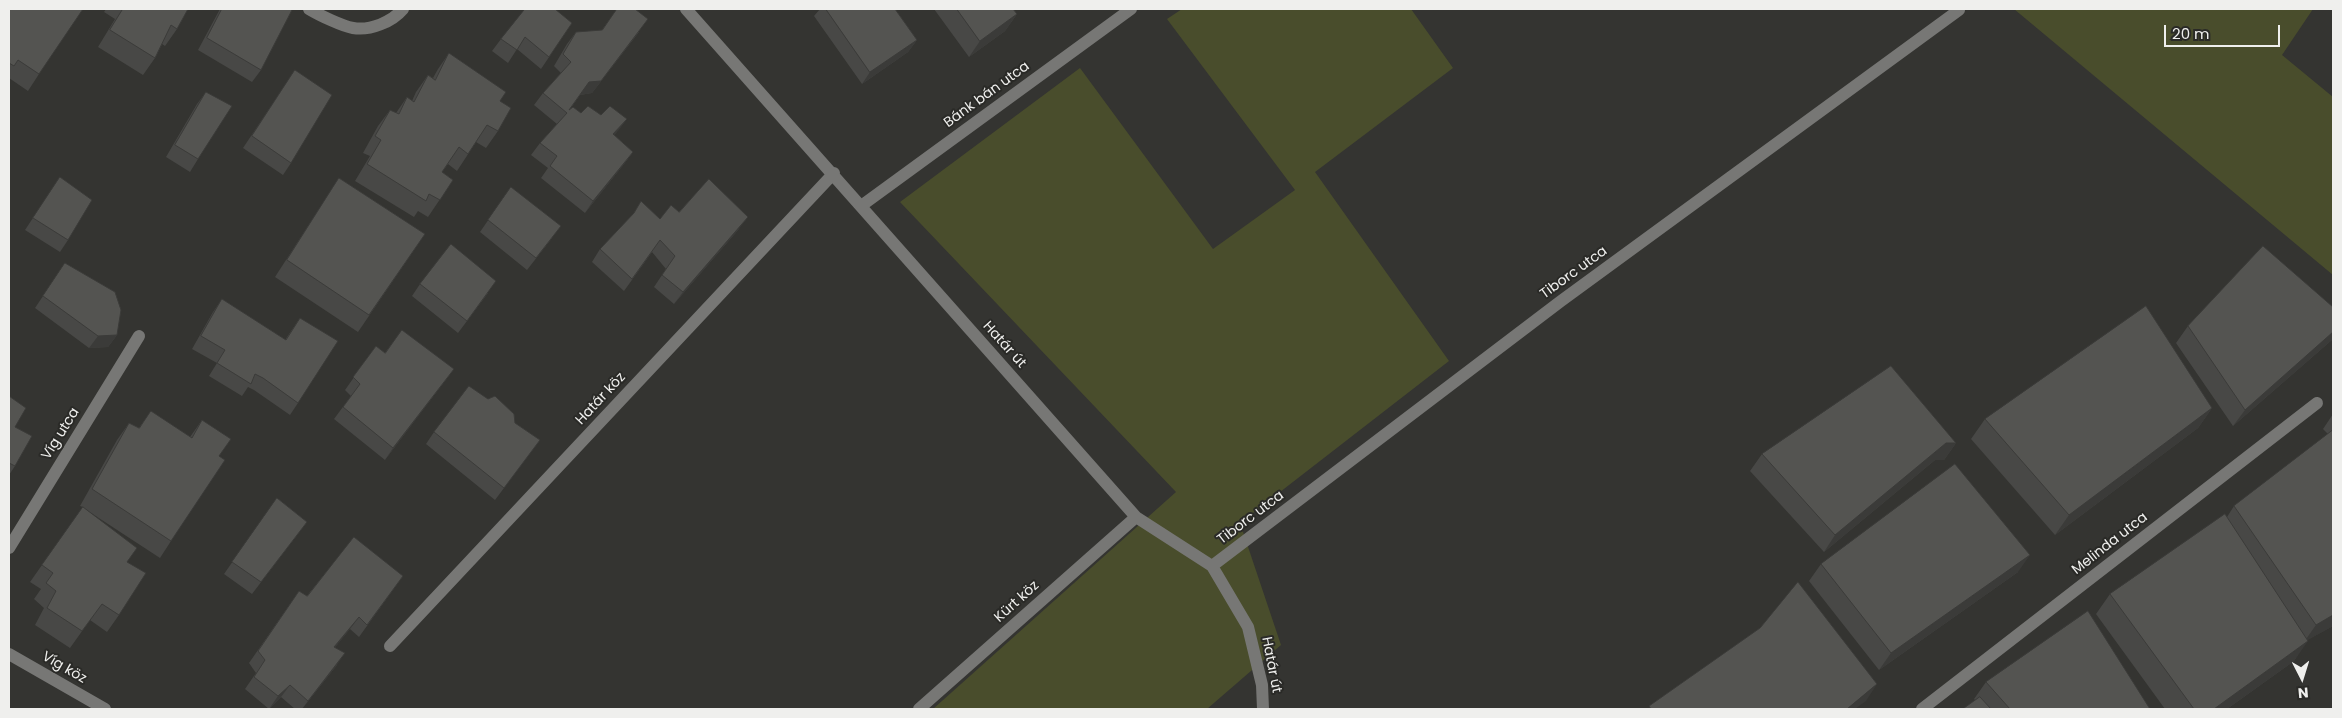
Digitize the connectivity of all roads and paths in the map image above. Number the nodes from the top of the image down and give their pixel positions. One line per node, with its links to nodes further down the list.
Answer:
1 (310, 9): 2 (street)
2 (402, 9)
3 (686, 9): 6 (street, Határ út)
4 (1131, 9): 7 (street, Bánk bán utca)
5 (1959, 10): 12 (street, Tiborc utca)
6 (834, 173): 7 (street, Határ út); 13 (street, Határ köz)
7 (861, 206): 10 (street, Határ út)
8 (139, 336): 11 (street, Víg utca)
9 (2318, 403): 18 (street, Melinda utca)
10 (1136, 516): 12 (street, Határ út); 16 (street, Kürt köz)
11 (9, 548)
12 (1212, 566): 17 (street, Határ út)
13 (390, 646)
14 (9, 654): 15 (street, Víg köz)
15 (105, 709)
16 (919, 709)
17 (1263, 709)
18 (1922, 709)

